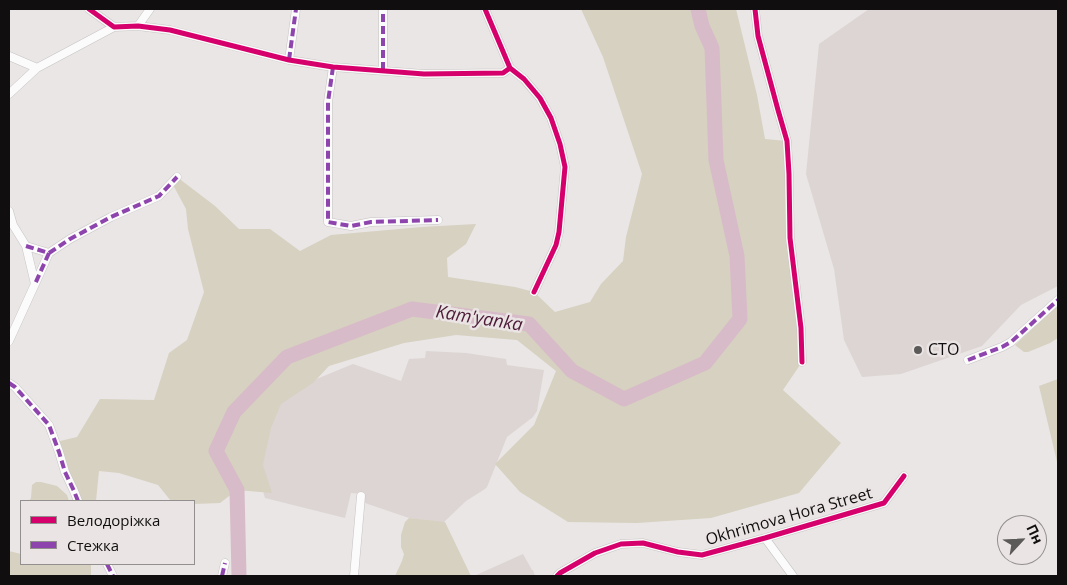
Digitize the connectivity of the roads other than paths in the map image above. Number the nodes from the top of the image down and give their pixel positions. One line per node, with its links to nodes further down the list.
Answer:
1 (89, 9): 8 (street)
2 (150, 9): 7 (street)
3 (296, 9): 10 (street)
4 (384, 9): 14 (street)
5 (485, 9): 13 (street)
6 (755, 9): 26 (street)
7 (138, 26): 8 (street); 10 (street)
8 (114, 27): 12 (street)
9 (9, 56): 12 (street)
10 (289, 60): 11 (street)
11 (333, 67): 14 (street); 18 (street)
12 (37, 68): 15 (street)
13 (510, 68): 14 (street); 22 (street)
14 (383, 70)
15 (9, 94)
16 (177, 177): 20 (street)
17 (9, 211): 19 (street)
18 (438, 220)
19 (26, 246): 20 (street); 21 (street)
20 (48, 253): 21 (street)
21 (35, 284): 24 (street)
22 (534, 292)
23 (1058, 300): 25 (street)
24 (9, 341)
25 (968, 360)
26 (802, 362)
27 (9, 383): 30 (street)
28 (904, 476): 31 (street, Okhrimova Hora Street)
29 (361, 496): 34 (street)
30 (78, 500)
31 (765, 538): 35 (street, Okhrimova Hora Street); 36 (street)
32 (225, 563): 33 (street)
33 (222, 576)
34 (354, 576)
35 (557, 576)
36 (793, 576)

